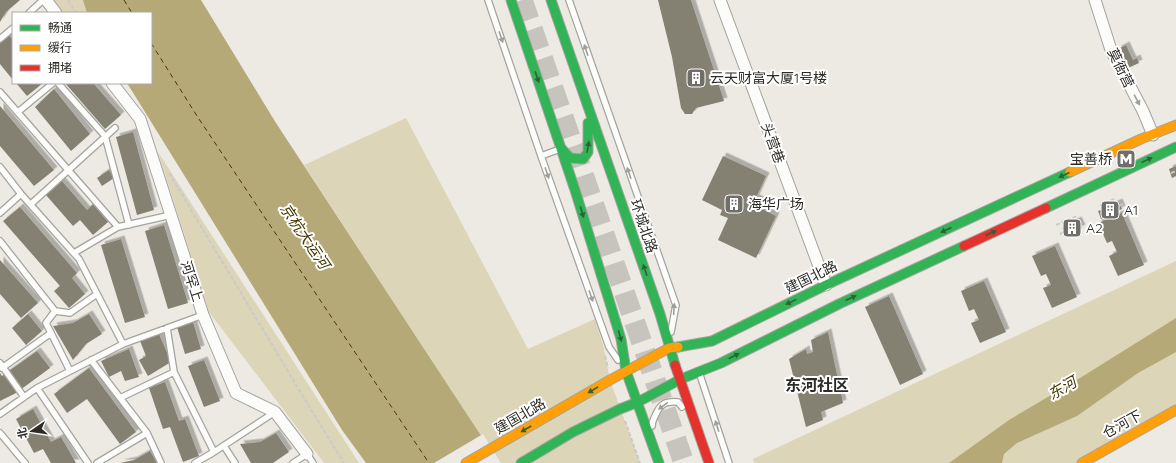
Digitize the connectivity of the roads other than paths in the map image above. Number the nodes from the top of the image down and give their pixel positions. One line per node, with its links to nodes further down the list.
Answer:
1 (45, 0): 8 (lane); 9 (street)
2 (488, 0): 24 (lane, one-way to 24)
3 (511, 0): 23 (main road, one-way to 23)
4 (551, 0): 16 (main road, 环城北路)
5 (569, 0): 42 (lane, one-way to 5)
6 (720, 0): 35 (street, 头营巷)
7 (1095, 0): 20 (street, 莫衙营, one-way to 20)
8 (30, 12)
9 (55, 12)
10 (12, 30): 11 (lane)
11 (0, 39)
12 (52, 84): 17 (lane)
13 (59, 84): 21 (lane)
14 (113, 84): 30 (street, 河罕上)
15 (0, 92): 17 (lane)
16 (588, 108): 23 (main road, one-way to 16); 42 (main road, 环城北路, one-way to 16)
17 (18, 112): 26 (lane)
18 (1176, 125): 20 (main road, 建国北路)
19 (115, 128): 21 (lane)
20 (1153, 134): 35 (main road, 建国北路, one-way to 35)
21 (106, 136): 26 (lane); 31 (lane)
22 (1176, 147): 48 (main road, one-way to 22)
23 (561, 148): 24 (lane); 46 (main road, one-way to 46)
24 (541, 156): 46 (lane, one-way to 46)
25 (0, 167): 27 (lane)
26 (68, 169): 28 (lane); 32 (lane)
27 (21, 194): 28 (lane); 29 (lane)
28 (31, 204): 34 (lane)
29 (0, 213)
30 (171, 215): 31 (lane); 38 (street, 河罕上)
31 (129, 225): 32 (lane)
32 (118, 227): 34 (lane)
33 (0, 241): 37 (lane)
34 (74, 253): 36 (lane)
35 (826, 285): 42 (main road, 建国北路, one-way to 42)
36 (97, 294): 37 (lane); 41 (lane)
37 (55, 311): 40 (lane)
38 (203, 315): 39 (lane); 55 (street, 河罕上)
39 (167, 328): 41 (lane); 47 (lane)
40 (51, 333): 44 (lane); 45 (lane)
41 (123, 344): 43 (lane)
42 (669, 348): 46 (main road, 建国北路); 49 (main road, 环城北路)
43 (91, 360): 45 (lane); 52 (lane)
44 (1, 365): 51 (lane)
45 (70, 371): 50 (lane)
46 (626, 371): 53 (main road); 73 (main road, 建国北路, one-way to 73)
47 (174, 372): 52 (lane); 64 (lane)
48 (699, 372): 49 (main road); 77 (lane, one-way to 48)
49 (681, 379): 53 (main road); 57 (main road, 环城北路)
50 (37, 388): 51 (lane); 67 (lane)
51 (24, 397): 56 (lane)
52 (120, 398): 59 (lane)
53 (638, 402): 63 (main road); 74 (main road)
54 (1176, 410): 78 (main road, 仓河下)
55 (275, 412): 62 (lane); 65 (street, 河罕上)
56 (0, 414)
57 (698, 432): 63 (lane, one-way to 63); 76 (main road, 环城北路)
58 (0, 433): 60 (lane)
59 (147, 433): 68 (lane); 69 (lane)
60 (6, 440): 61 (lane); 66 (lane)
61 (0, 444)
62 (224, 446): 64 (lane); 71 (lane)
63 (652, 446): 75 (main road)
64 (214, 452): 70 (lane)
65 (310, 459): 72 (lane)
66 (25, 463)
67 (88, 463)
68 (97, 463)
69 (161, 463)
70 (195, 463)
71 (235, 463)
72 (293, 463)
73 (466, 463)
74 (521, 463)
75 (659, 463)
76 (709, 463)
77 (730, 463)
78 (1082, 463)

